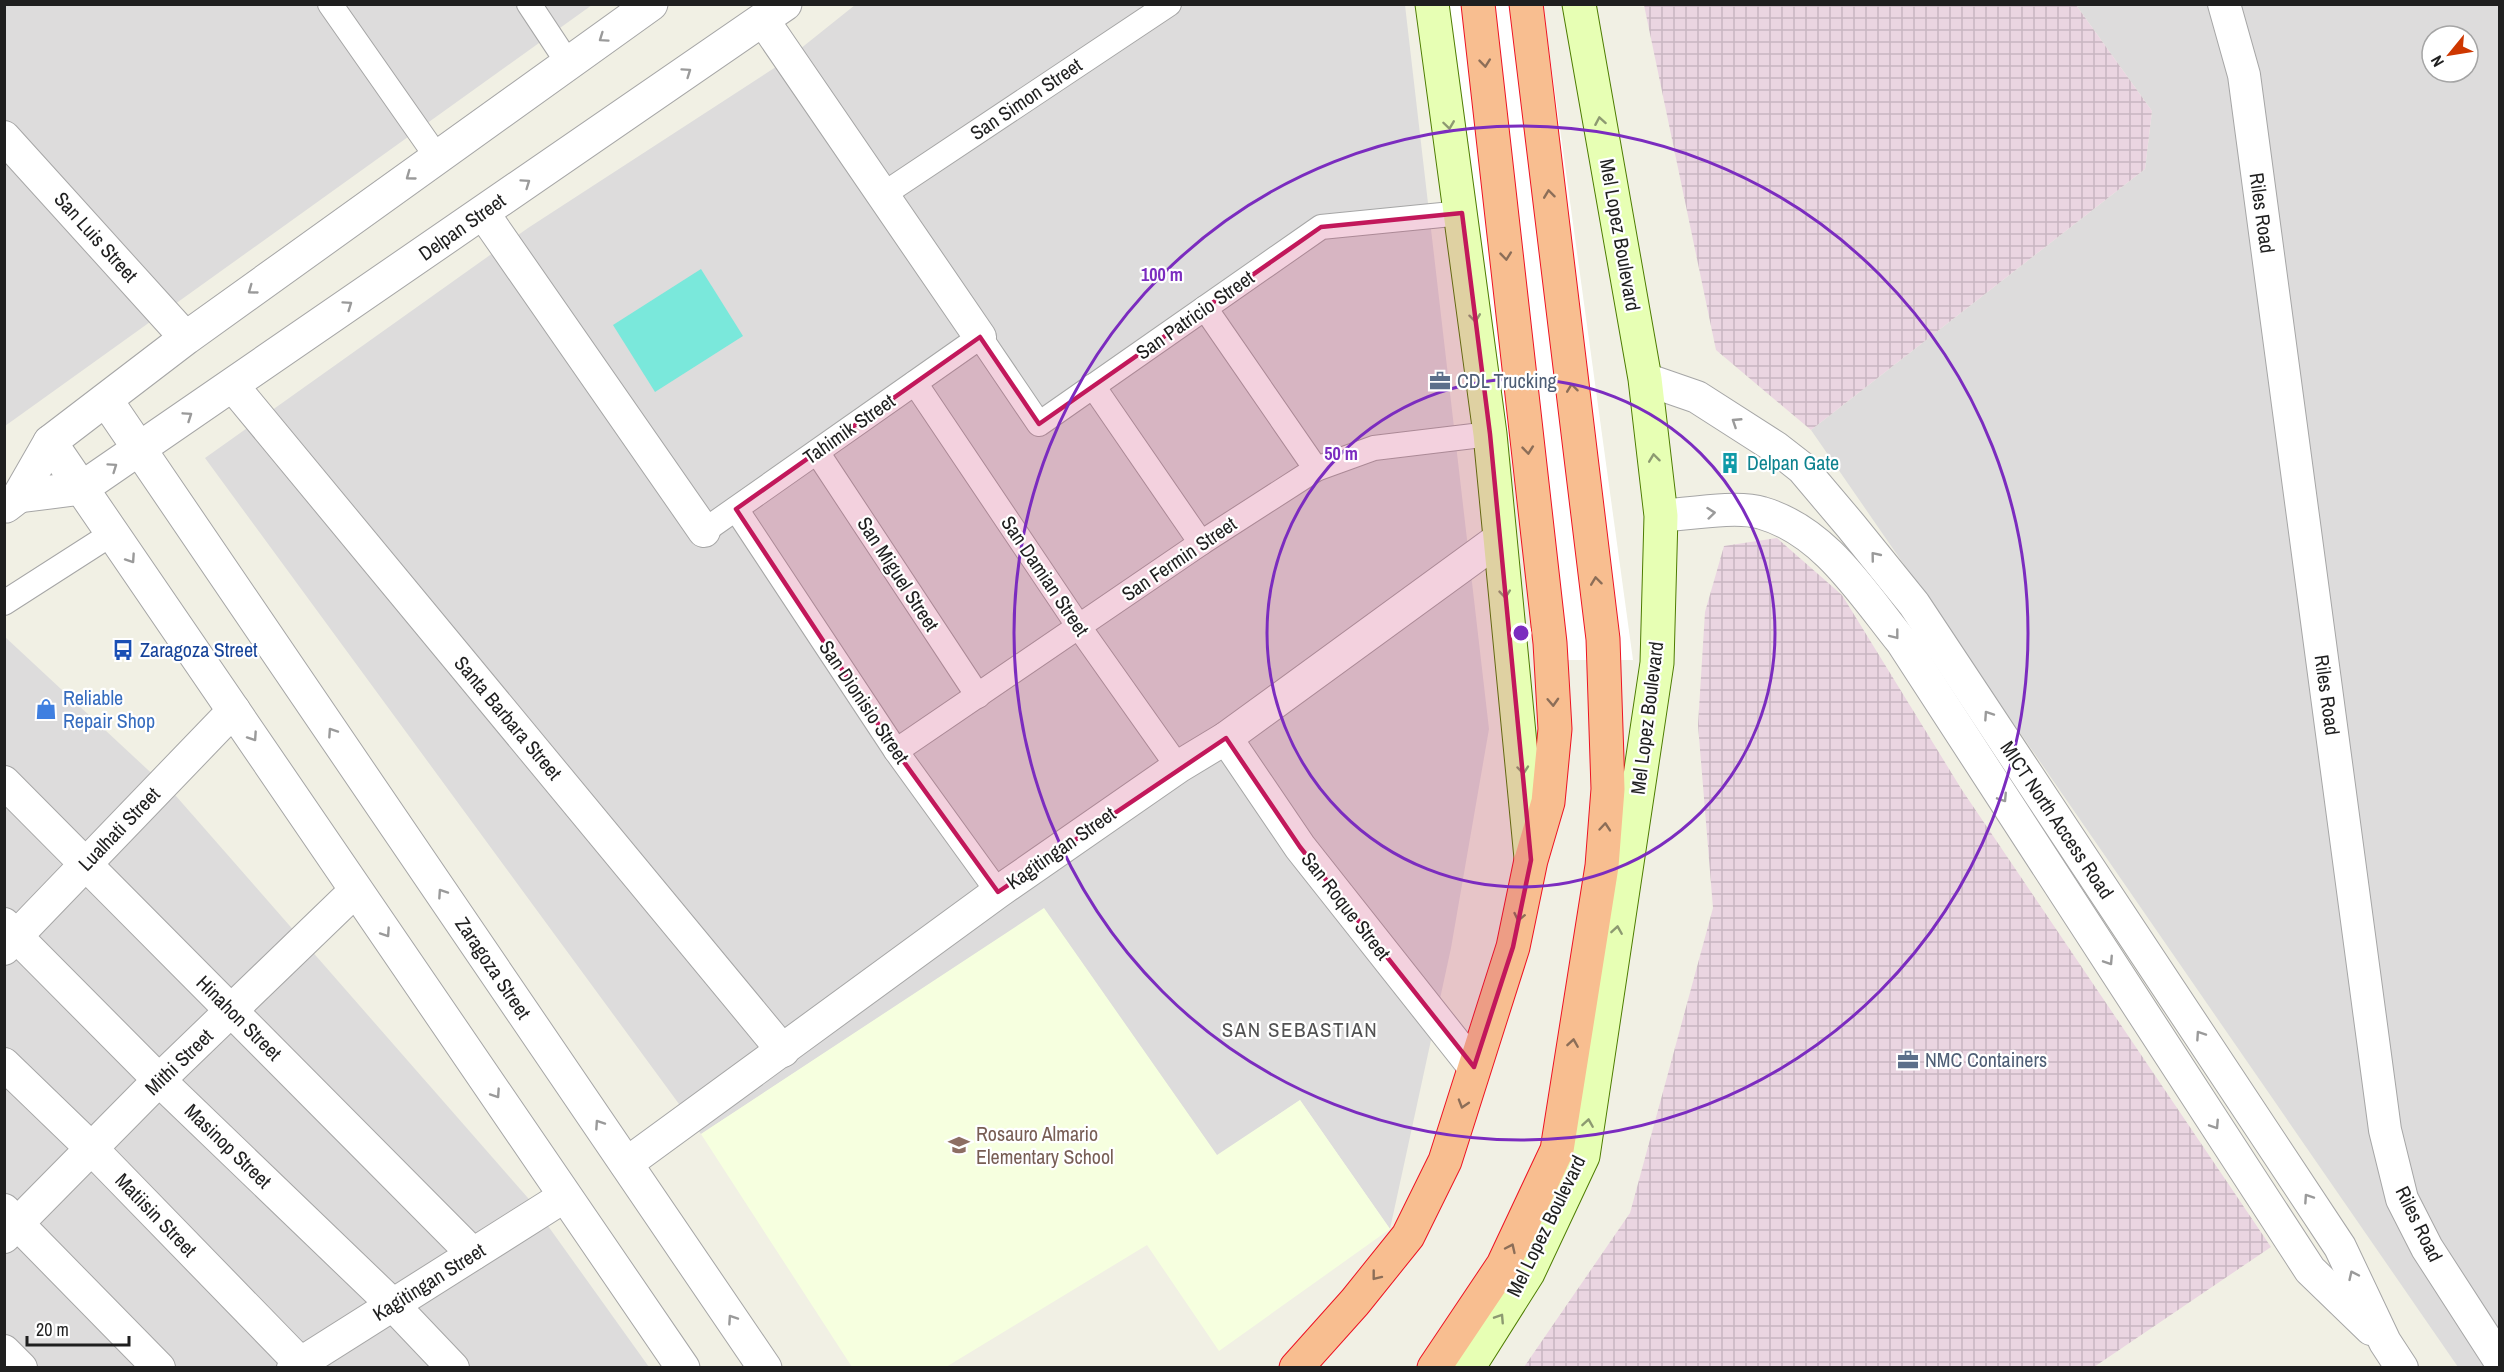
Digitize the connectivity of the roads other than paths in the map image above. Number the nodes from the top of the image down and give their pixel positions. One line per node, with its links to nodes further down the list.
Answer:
1 (330, 4): 13 (street)
2 (529, 4): 11 (street)
3 (651, 4): 11 (street, one-way to 11)
4 (1169, 4): 14 (street, San Simon Street)
5 (1432, 4): 16 (main road, one-way to 16)
6 (1478, 4): 46 (highway, one-way to 46)
7 (1526, 4): 72 (highway, Mel Lopez Boulevard, one-way to 7)
8 (1579, 4): 20 (main road, Mel Lopez Boulevard, one-way to 8)
9 (2224, 4): 64 (street, Riles Road)
10 (766, 10): 14 (street); 15 (street, Delpan Street, one-way to 10)
11 (568, 63): 13 (street)
12 (4, 137): 19 (street, San Luis Street)
13 (437, 157): 19 (street, one-way to 19)
14 (884, 194): 18 (street)
15 (483, 213): 22 (street, Delpan Street, one-way to 15); 34 (street, Tahimik Street)
16 (1462, 213): 17 (street, San Patricio Street); 25 (main road, one-way to 25)
17 (1204, 308): 23 (street, San Patricio Street); 29 (street)
18 (981, 337): 21 (street, Tahimik Street); 23 (street, San Patricio Street)
19 (186, 338): 24 (street)
20 (1645, 379): 33 (main road, Mel Lopez Boulevard, one-way to 20); 62 (street, MICT North Access Road, one-way to 20)
21 (915, 383): 28 (street, Tahimik Street); 39 (street, San Damian Street)
22 (232, 385): 27 (street, Delpan Street, one-way to 22); 52 (street, Santa Barbara Street)
23 (1093, 386): 37 (street)
24 (106, 400): 26 (street); 27 (street, Zaragoza Street)
25 (1490, 434): 29 (street, San Fermin Street); 36 (main road)
26 (50, 442): 30 (street); 31 (street)
27 (139, 449): 30 (street, one-way to 27); 57 (street, Zaragoza Street, one-way to 27)
28 (817, 452): 32 (street, Tahimik Street); 40 (street, San Miguel Street)
29 (1316, 470): 37 (street, San Fermin Street)
30 (82, 488): 31 (street); 35 (street)
31 (12, 501)
32 (736, 509): 34 (street, Tahimik Street); 43 (street, San Dionisio Street)
33 (1661, 516): 62 (street, MICT North Access Road, one-way to 62); 73 (main road, Mel Lopez Boulevard, one-way to 33)
34 (705, 531)
35 (112, 533): 38 (street); 41 (street, one-way to 41)
36 (1499, 539): 42 (street, Kagitingan Street); 46 (main road, one-way to 46)
37 (1201, 543): 39 (street, San Fermin Street)
38 (4, 603)
39 (1079, 627): 40 (street, San Fermin Street); 44 (street, San Damian Street)
40 (978, 696): 43 (street, San Fermin Street)
41 (234, 710): 47 (street, Lualhati Street); 48 (street, one-way to 48)
42 (1226, 738): 44 (street, Kagitingan Street); 54 (street, San Roque Street)
43 (896, 751): 49 (street, San Dionisio Street)
44 (1178, 767): 49 (street, Kagitingan Street)
45 (4, 782): 47 (street, Hinahon Street)
46 (1531, 860): 54 (highway, one-way to 54)
47 (85, 863): 50 (street, Lualhati Street); 51 (street, Hinahon Street)
48 (356, 890): 51 (street, Mithi Street); 58 (street, one-way to 58)
49 (998, 891): 52 (street, Kagitingan Street)
50 (9, 937): 55 (street, Masinop Street)
51 (232, 1011): 55 (street, Mithi Street); 60 (street, Hinahon Street)
52 (783, 1051): 57 (street, Kagitingan Street)
53 (4, 1064): 56 (street, Matiisin Street)
54 (1474, 1067): 71 (highway, one-way to 71)
55 (159, 1080): 56 (street, Mithi Street); 61 (street, Masinop Street)
56 (92, 1149): 59 (street, Mithi Street); 65 (street, Matiisin Street)
57 (626, 1164): 70 (street, Zaragoza Street, one-way to 57)
58 (565, 1196): 60 (street, Kagitingan Street); 69 (street)
59 (9, 1224): 67 (street)
60 (473, 1254): 61 (street, Kagitingan Street)
61 (393, 1305): 65 (street, Kagitingan Street); 68 (street, Masinop Street)
62 (2385, 1342): 74 (street, MICT North Access Road)
63 (4, 1351): 66 (street)
64 (2499, 1361)
65 (299, 1366)
66 (21, 1368)
67 (159, 1368)
68 (453, 1368)
69 (683, 1368)
70 (765, 1368)
71 (1296, 1368)
72 (1434, 1368)
73 (1468, 1368)
74 (2402, 1368)

